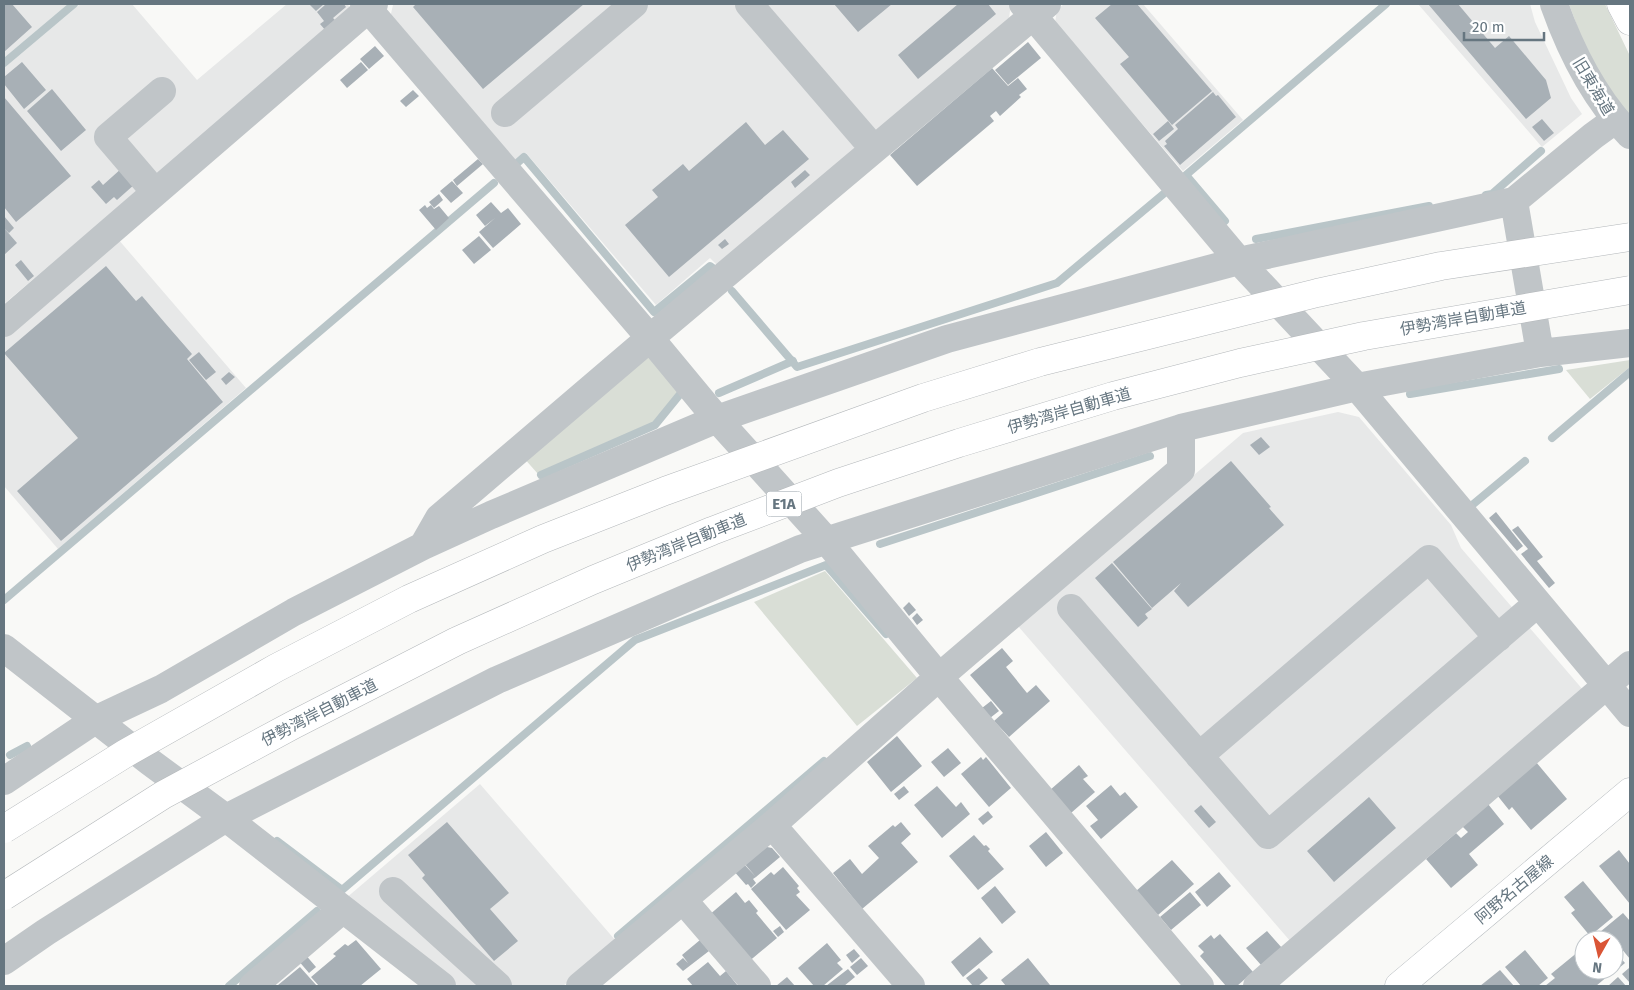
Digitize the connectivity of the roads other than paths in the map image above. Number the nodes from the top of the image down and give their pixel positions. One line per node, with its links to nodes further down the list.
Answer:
1 (634, 4): 9 (street)
2 (749, 4): 11 (street)
3 (1554, 4): 10 (street, 旧東海道)
4 (1621, 4): 7 (main road)
5 (369, 5): 12 (street); 18 (street)
6 (1035, 8): 11 (street); 15 (street)
7 (1630, 21)
8 (162, 90): 12 (street)
9 (505, 113)
10 (1623, 128): 13 (street)
11 (874, 149): 18 (street)
12 (155, 192): 17 (street)
13 (1514, 201): 15 (street); 20 (street)
14 (1630, 237): 40 (main road, bridge)
15 (1239, 261): 21 (street); 22 (street)
16 (1630, 290): 42 (main road, 伊勢湾岸自動車道 / E1A, bridge)
17 (4, 323)
18 (650, 338): 22 (street); 25 (street)
19 (1630, 343): 20 (street)
20 (1540, 353): 21 (street)
21 (1357, 387): 23 (street); 26 (street)
22 (717, 419): 24 (street); 25 (street)
23 (1181, 428): 24 (street); 31 (street)
24 (827, 541): 31 (street); 38 (street)
25 (423, 546): 34 (street)
26 (1538, 603): 28 (street); 32 (street)
27 (1071, 608): 35 (street)
28 (1498, 638): 35 (street); 35 (street)
29 (4, 648): 34 (street)
30 (1630, 665): 32 (street)
31 (939, 677): 39 (street); 52 (street)
32 (1607, 685): 33 (street); 53 (street)
33 (1630, 713)
34 (95, 720): 36 (street); 38 (street)
35 (1200, 756)
36 (4, 781)
37 (1630, 792): 54 (main road, 阿野名古屋線)
38 (226, 818): 44 (street); 45 (street)
39 (772, 825): 43 (street); 51 (street)
40 (4, 829)
41 (393, 891): 48 (street)
42 (4, 896)
43 (683, 900): 49 (street); 50 (street)
44 (343, 909): 46 (street); 47 (street)
45 (4, 961)
46 (253, 986)
47 (442, 986)
48 (498, 986)
49 (580, 986)
50 (756, 986)
51 (911, 986)
52 (1200, 986)
53 (1257, 986)
54 (1399, 986)

